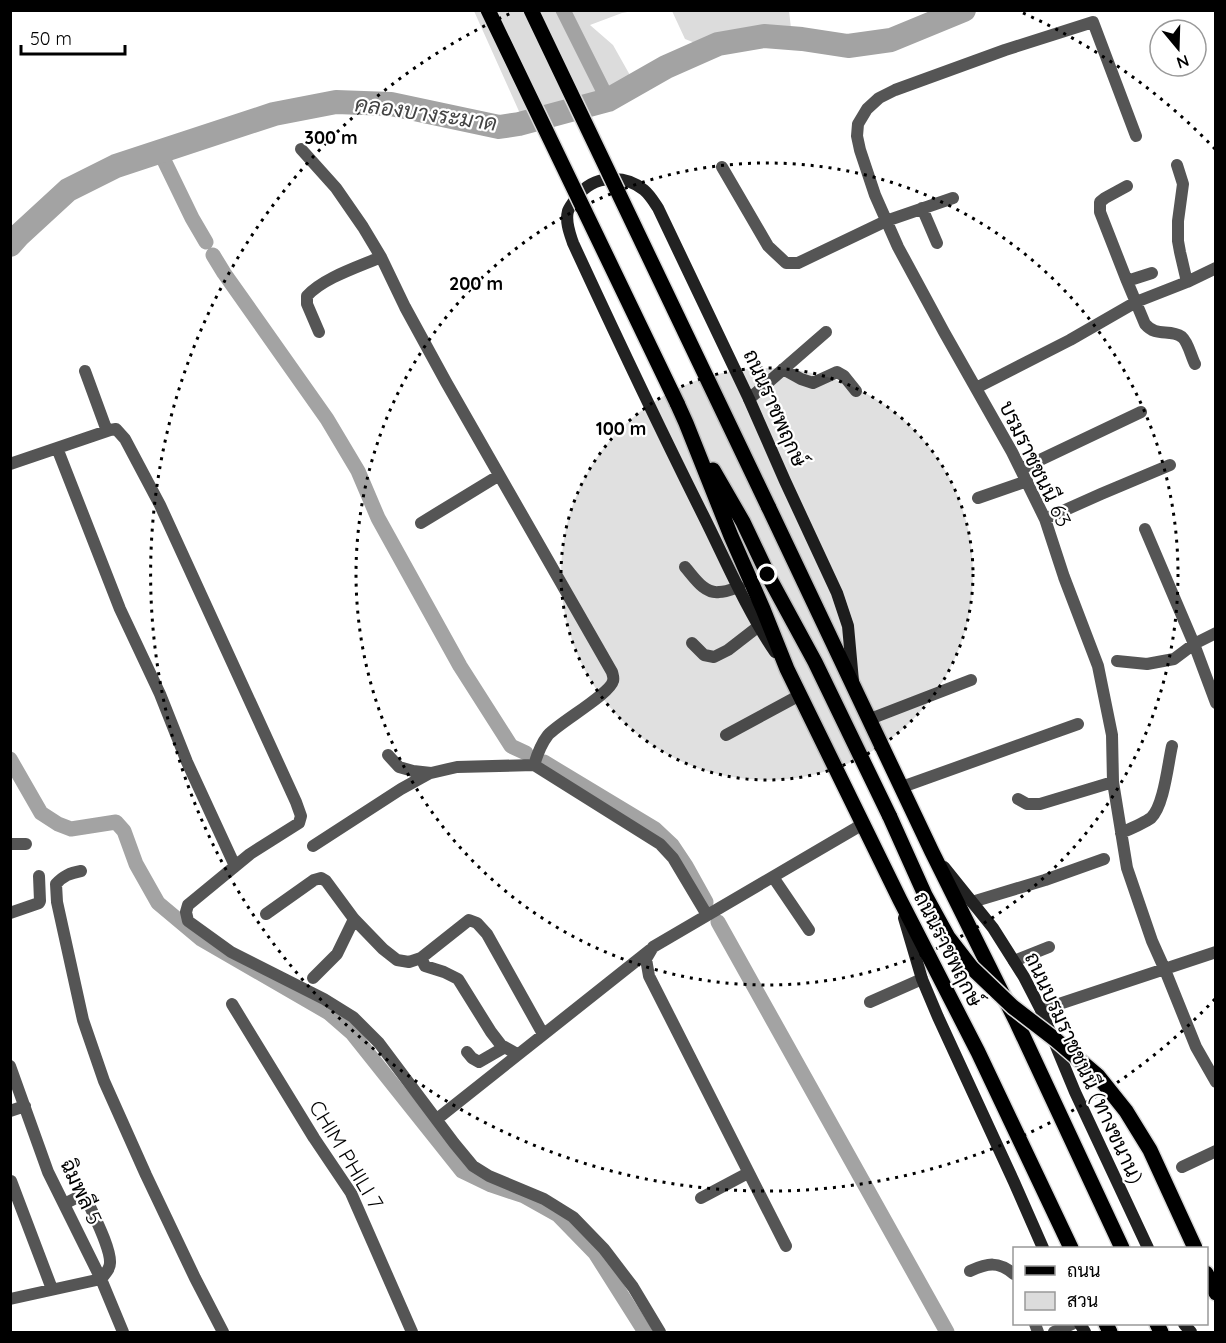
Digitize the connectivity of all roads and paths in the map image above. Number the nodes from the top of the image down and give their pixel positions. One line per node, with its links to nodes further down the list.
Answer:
1 (488, 10): 27 (main road, ถนนราชพฤกษ์, bridge)
2 (531, 10): 48 (main road, ถนนราชพฤกษ์, bridge)
3 (1136, 136): 10 (street, บรมราชชนนี 63)
4 (301, 149): 12 (street)
5 (1177, 165): 16 (street)
6 (722, 167): 10 (street)
7 (1127, 186): 15 (street)
8 (953, 198): 9 (street)
9 (922, 208): 10 (street); 11 (street)
10 (886, 221): 23 (street, บรมราชชนนี 63)
11 (937, 243)
12 (381, 257): 18 (street); 33 (street)
13 (1215, 268): 16 (street)
14 (1152, 273): 15 (street)
15 (1127, 281): 17 (street)
16 (1187, 282): 17 (street)
17 (1136, 302): 20 (street); 23 (street)
18 (319, 332)
19 (826, 332): 21 (street)
20 (1195, 364)
21 (783, 369): 24 (street); 25 (street)
22 (85, 371): 28 (street)
23 (976, 388): 32 (street, บรมราชชนนี 63)
24 (856, 391)
25 (749, 399): 40 (main road, ถนนราชพฤกษ์); 48 (main road, ถนนราชพฤกษ์)
26 (1141, 412): 32 (street)
27 (686, 423): 46 (main road, ถนนราชพฤกษ์); 110 (main road, bridge)
28 (107, 431): 29 (street); 68 (street)
29 (57, 448): 30 (street); 68 (street)
30 (10, 464)
31 (1170, 465): 36 (street)
32 (1021, 469): 34 (street, บรมราชชนนี 63)
33 (498, 476): 37 (street); 56 (street)
34 (1027, 481): 35 (street); 36 (street, บรมราชชนนี 63)
35 (978, 498)
36 (1045, 519): 58 (street, บรมราชชนนี 63)
37 (421, 523)
38 (1145, 529): 44 (street)
39 (685, 567): 40 (street)
40 (739, 587): 41 (main road, ถนนราชพฤกษ์)
41 (759, 626): 43 (street); 46 (main road, ถนนราชพฤกษ์)
42 (1215, 633): 44 (street)
43 (692, 643)
44 (1194, 644): 45 (street); 50 (street)
45 (1117, 661)
46 (787, 669): 49 (main road, ถนนราชพฤกษ์)
47 (971, 680): 51 (street)
48 (854, 686): 51 (main road, ถนนราชพฤกษ์)
49 (800, 695): 53 (street); 61 (main road, ถนนราชพฤกษ์)
50 (1215, 703)
51 (870, 719): 59 (main road, ถนนราชพฤกษ์)
52 (1078, 724): 59 (street)
53 (726, 735)
54 (1172, 746): 62 (street)
55 (388, 755): 57 (street)
56 (534, 765): 57 (street); 76 (street)
57 (431, 772): 65 (street)
58 (1113, 782): 60 (street); 62 (street, บรมราชชนนี 63)
59 (902, 787): 66 (main road, ถนนราชพฤกษ์)
60 (1018, 799)
61 (863, 824): 71 (street); 72 (main road, ถนนราชพฤกษ์)
62 (1121, 833): 84 (street, บรมราชชนนี 63)
63 (10, 844): 64 (street)
64 (26, 844)
65 (313, 846)
66 (932, 852): 73 (main road, ถนนบรมราชชนนี (ทางขนาน)); 108 (main road, ถนนราชพฤกษ์)
67 (1104, 860): 73 (street)
68 (235, 866): 98 (street)
69 (81, 871): 120 (street)
70 (39, 876): 74 (street)
71 (773, 878): 76 (street); 78 (street)
72 (900, 900): 86 (main road); 107 (main road, ถนนราชพฤกษ์)
73 (972, 902): 83 (main road, ถนนบรมราชชนนี (ทางขนาน))
74 (10, 913)
75 (266, 914): 77 (street)
76 (707, 915): 79 (street)
77 (354, 919): 82 (street); 85 (street)
78 (809, 930)
79 (653, 947): 90 (street); 101 (street)
80 (1049, 947): 83 (street)
81 (1215, 952): 84 (street)
82 (421, 958): 90 (street); 91 (street)
83 (1014, 960): 89 (main road, ถนนบรมราชชนนี (ทางขนาน))
84 (1165, 970): 89 (street); 95 (street, บรมราชชนนี 63)
85 (314, 978)
86 (922, 979): 87 (street); 106 (main road)
87 (870, 1002)
88 (231, 1004): 121 (street, CHIM PHILI 7)
89 (1041, 1010): 109 (main road, ถนนบรมราชชนนี (ทางขนาน))
90 (543, 1034): 93 (street)
91 (505, 1047): 92 (street); 93 (street)
92 (467, 1052)
93 (517, 1054): 98 (street)
94 (10, 1066): 96 (street, ฉิมพลี 5)
95 (1215, 1082)
96 (25, 1106): 97 (street); 104 (street, ฉิมพลี 5)
97 (10, 1111)
98 (437, 1119): 122 (street)
99 (1215, 1151): 100 (street)
100 (1182, 1167)
101 (748, 1173): 103 (street); 105 (street)
102 (11, 1181): 115 (street)
103 (701, 1198)
104 (64, 1204): 114 (street, ฉิมพลี 5); 114 (street)
105 (786, 1246)
106 (1043, 1247)
107 (1071, 1247)
108 (1122, 1247)
109 (1148, 1247)
110 (1195, 1247)
111 (970, 1271): 112 (street)
112 (1013, 1273)
113 (1208, 1277): 116 (main road)
114 (100, 1279): 115 (street); 119 (street, ฉิมพลี 5)
115 (52, 1289): 117 (street)
116 (1215, 1293)
117 (10, 1299)
118 (1068, 1325): 123 (street)
119 (123, 1332)
120 (223, 1332)
121 (412, 1332)
122 (660, 1332)
123 (1053, 1332)

